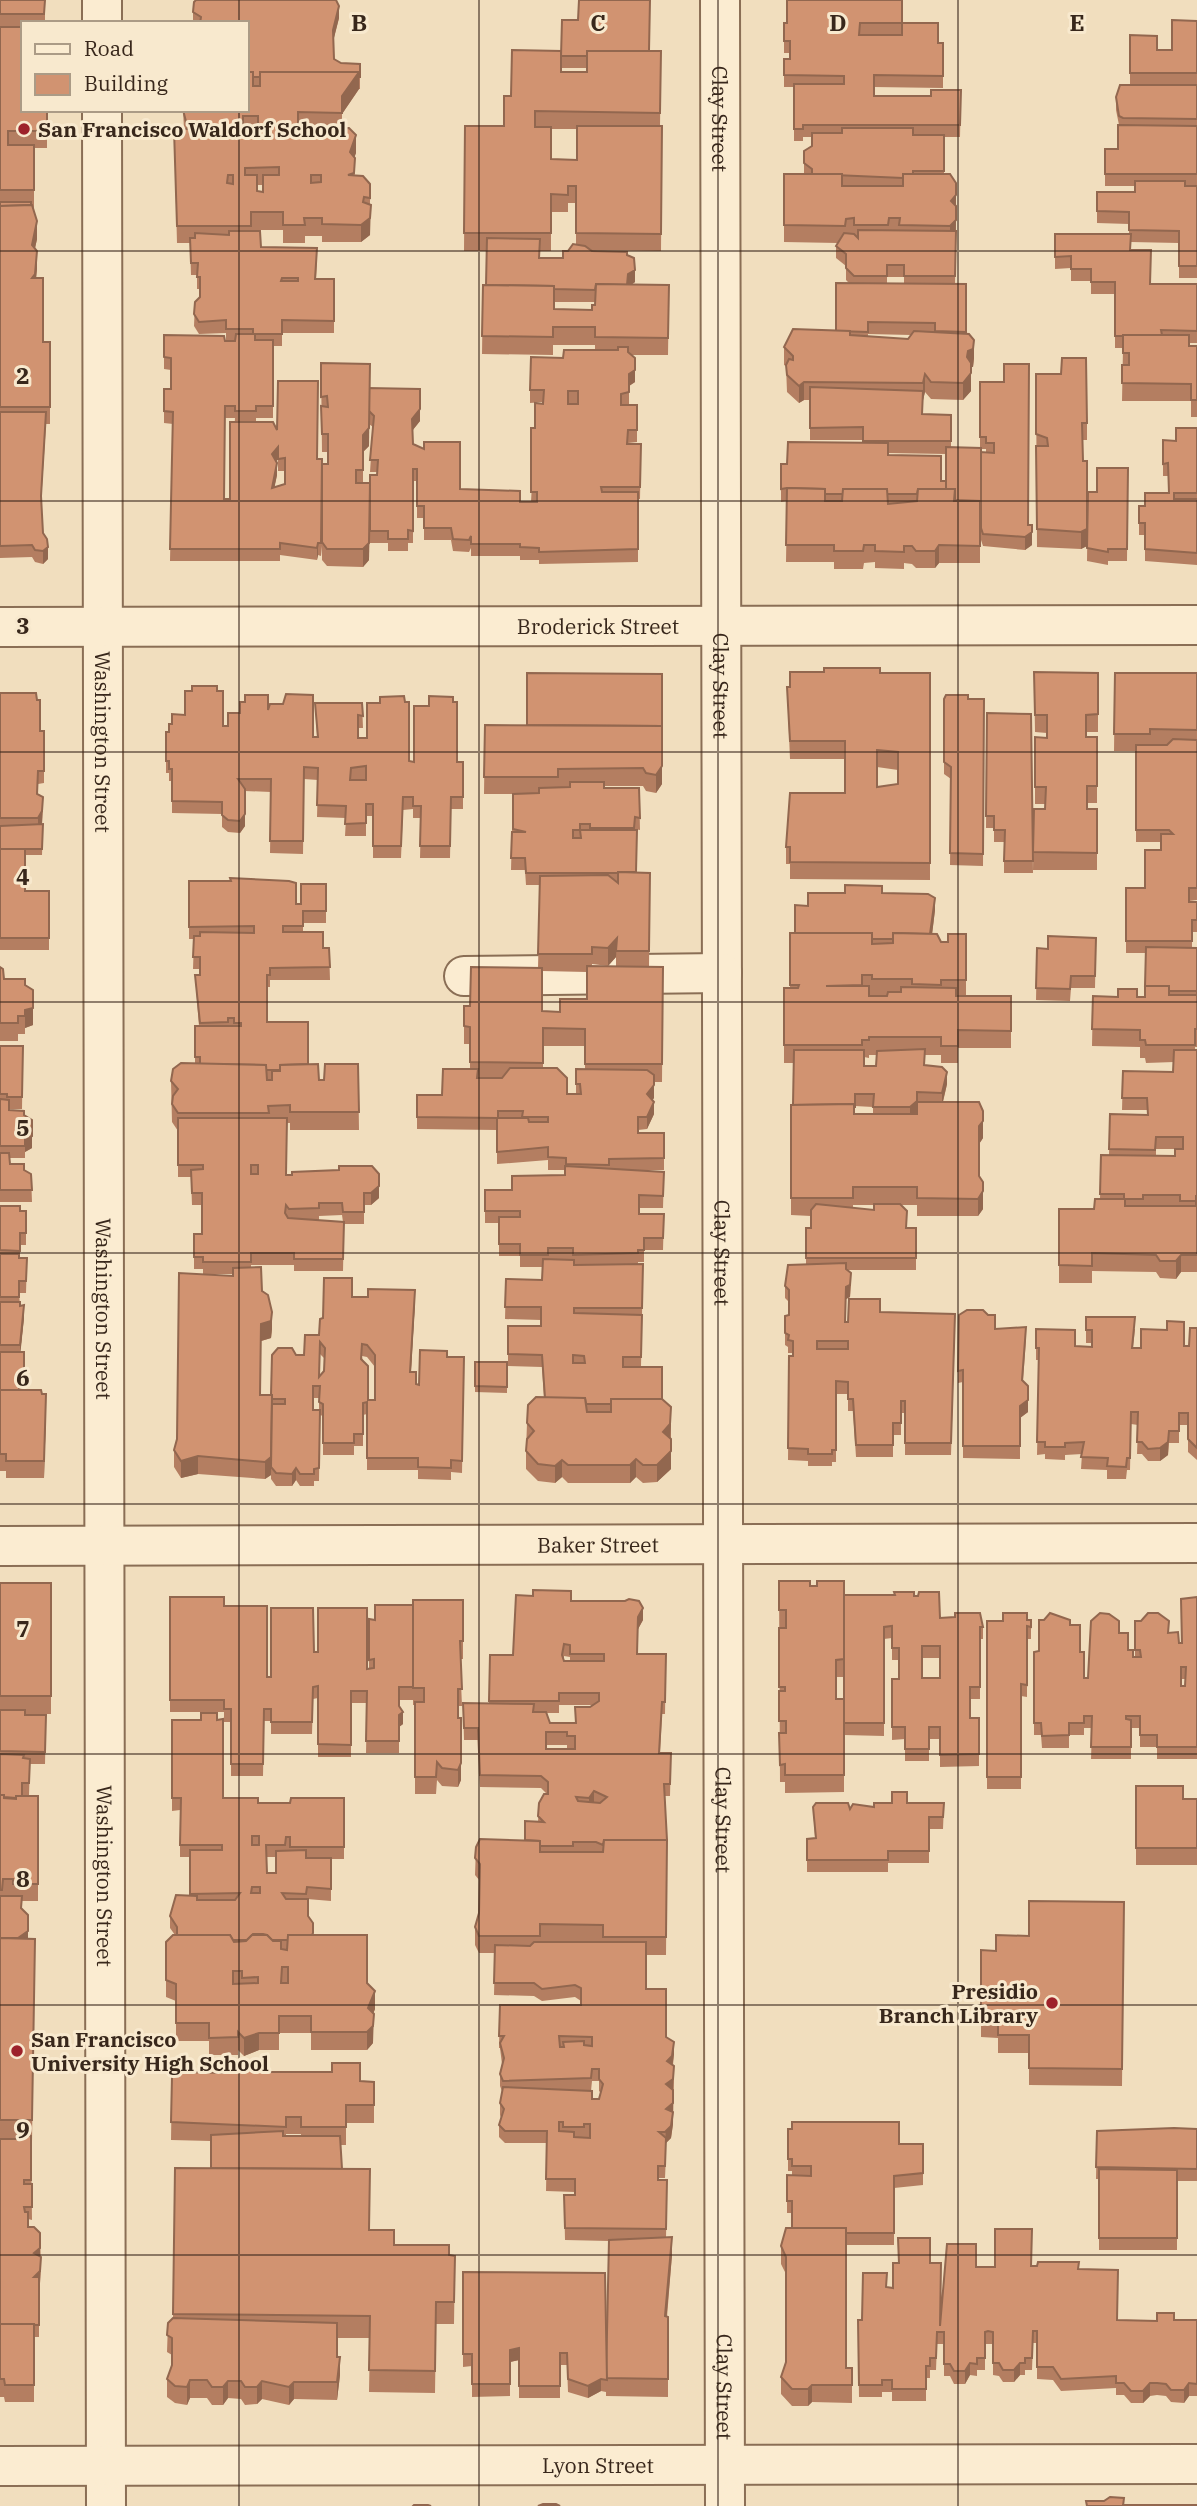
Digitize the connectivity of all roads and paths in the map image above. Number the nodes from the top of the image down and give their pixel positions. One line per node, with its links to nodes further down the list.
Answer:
1 (102, 0): 3 (street)
2 (720, 0): 6 (street, Clay Street)
3 (102, 21)
4 (102, 112): 8 (street, Washington Street)
5 (1197, 625): 6 (street, Broderick Street)
6 (722, 626): 8 (street, Broderick Street); 9 (street, Clay Street)
7 (0, 627): 8 (street, Broderick Street)
8 (103, 627): 14 (street, Washington Street)
9 (722, 973): 10 (street); 12 (street, Clay Street)
10 (464, 976)
11 (1197, 1543): 12 (street, Baker Street)
12 (723, 1545): 14 (street, Baker Street); 16 (street, Clay Street)
13 (0, 1546): 14 (street, Baker Street)
14 (105, 1546): 18 (street, Washington Street)
15 (1197, 2464): 16 (street, Lyon Street)
16 (725, 2465): 18 (street, Lyon Street); 20 (street, Clay Street)
17 (0, 2466): 18 (street, Lyon Street)
18 (106, 2466): 19 (street, Washington Street)
19 (106, 2506)
20 (725, 2506)

